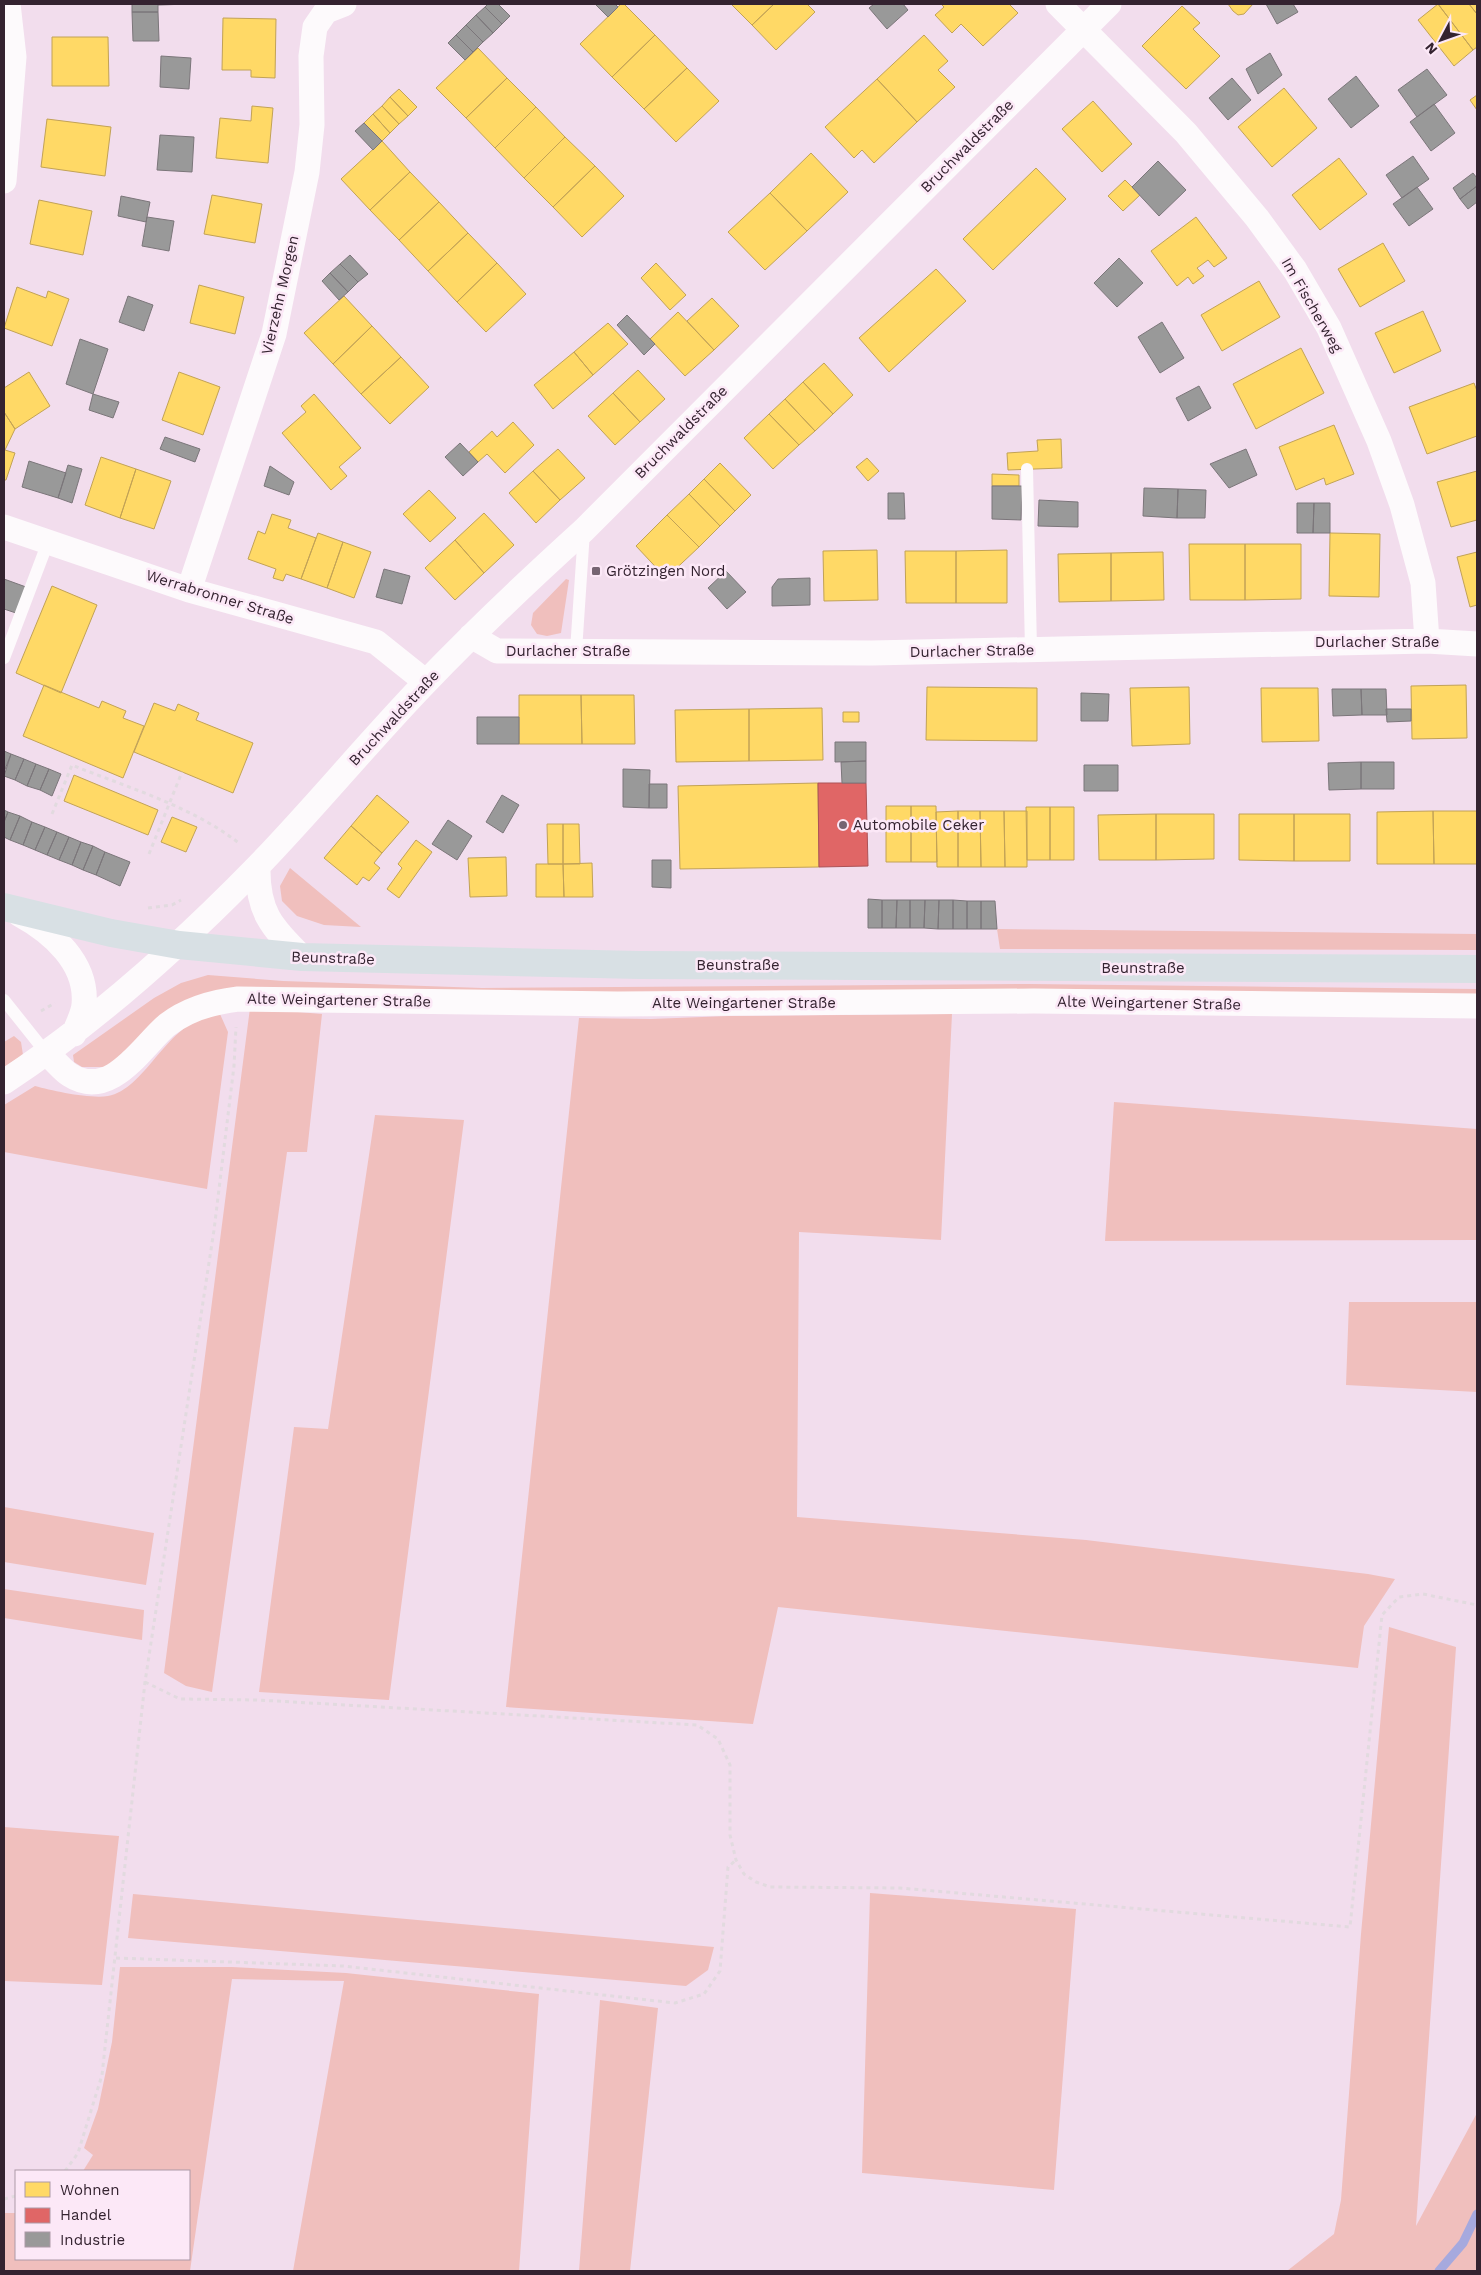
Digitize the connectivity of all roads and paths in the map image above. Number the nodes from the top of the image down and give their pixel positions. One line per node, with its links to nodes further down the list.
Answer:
1 (8, 4): 6 (street)
2 (344, 4): 11 (street, Vierzehn Morgen)
3 (1058, 4): 5 (street, Im Fischerweg)
4 (1109, 4): 5 (street, Bruchwaldstraße)
5 (1083, 30): 9 (street, Bruchwaldstraße); 13 (street, Im Fischerweg)
6 (4, 181)
7 (1027, 469): 15 (lane)
8 (4, 527): 10 (street, Werrabronner Straße)
9 (584, 530): 12 (street, Bruchwaldstraße); 16 (lane)
10 (48, 542): 11 (street, Werrabronner Straße); 17 (lane)
11 (189, 590): 18 (street, Werrabronner Straße)
12 (471, 636): 16 (street, Durlacher Straße); 18 (street, Bruchwaldstraße)
13 (1427, 641): 14 (street, Durlacher Straße); 15 (street, Durlacher Straße)
14 (1477, 644)
15 (1032, 649): 16 (street, Durlacher Straße)
16 (576, 651)
17 (4, 658)
18 (426, 682): 24 (street, Bruchwaldstraße)
19 (182, 772): 20 (path)
20 (169, 805): 21 (path); 22 (path); 23 (path)
21 (52, 814)
22 (235, 851)
23 (149, 854)
24 (258, 866): 28 (street, Bruchwaldstraße); 29 (street)
25 (184, 898): 27 (path)
26 (6, 908): 28 (main road, Beunstraße); 34 (street)
27 (144, 908)
28 (179, 944): 29 (main road, Beunstraße); 34 (street, Bruchwaldstraße)
29 (302, 957): 30 (main road, Beunstraße)
30 (1477, 969)
31 (238, 999): 33 (street, Alte Weingartener Straße); 35 (street, Alte Weingartener Straße); 38 (path)
32 (4, 1000): 35 (lane)
33 (1477, 1006)
34 (74, 1034): 35 (street, Bruchwaldstraße)
35 (48, 1054): 36 (street, Bruchwaldstraße)
36 (4, 1082)
37 (1477, 1605): 39 (path)
38 (145, 1682): 39 (path); 40 (path)
39 (736, 1860): 40 (path)
40 (116, 1958): 41 (path)
41 (66, 2170)

